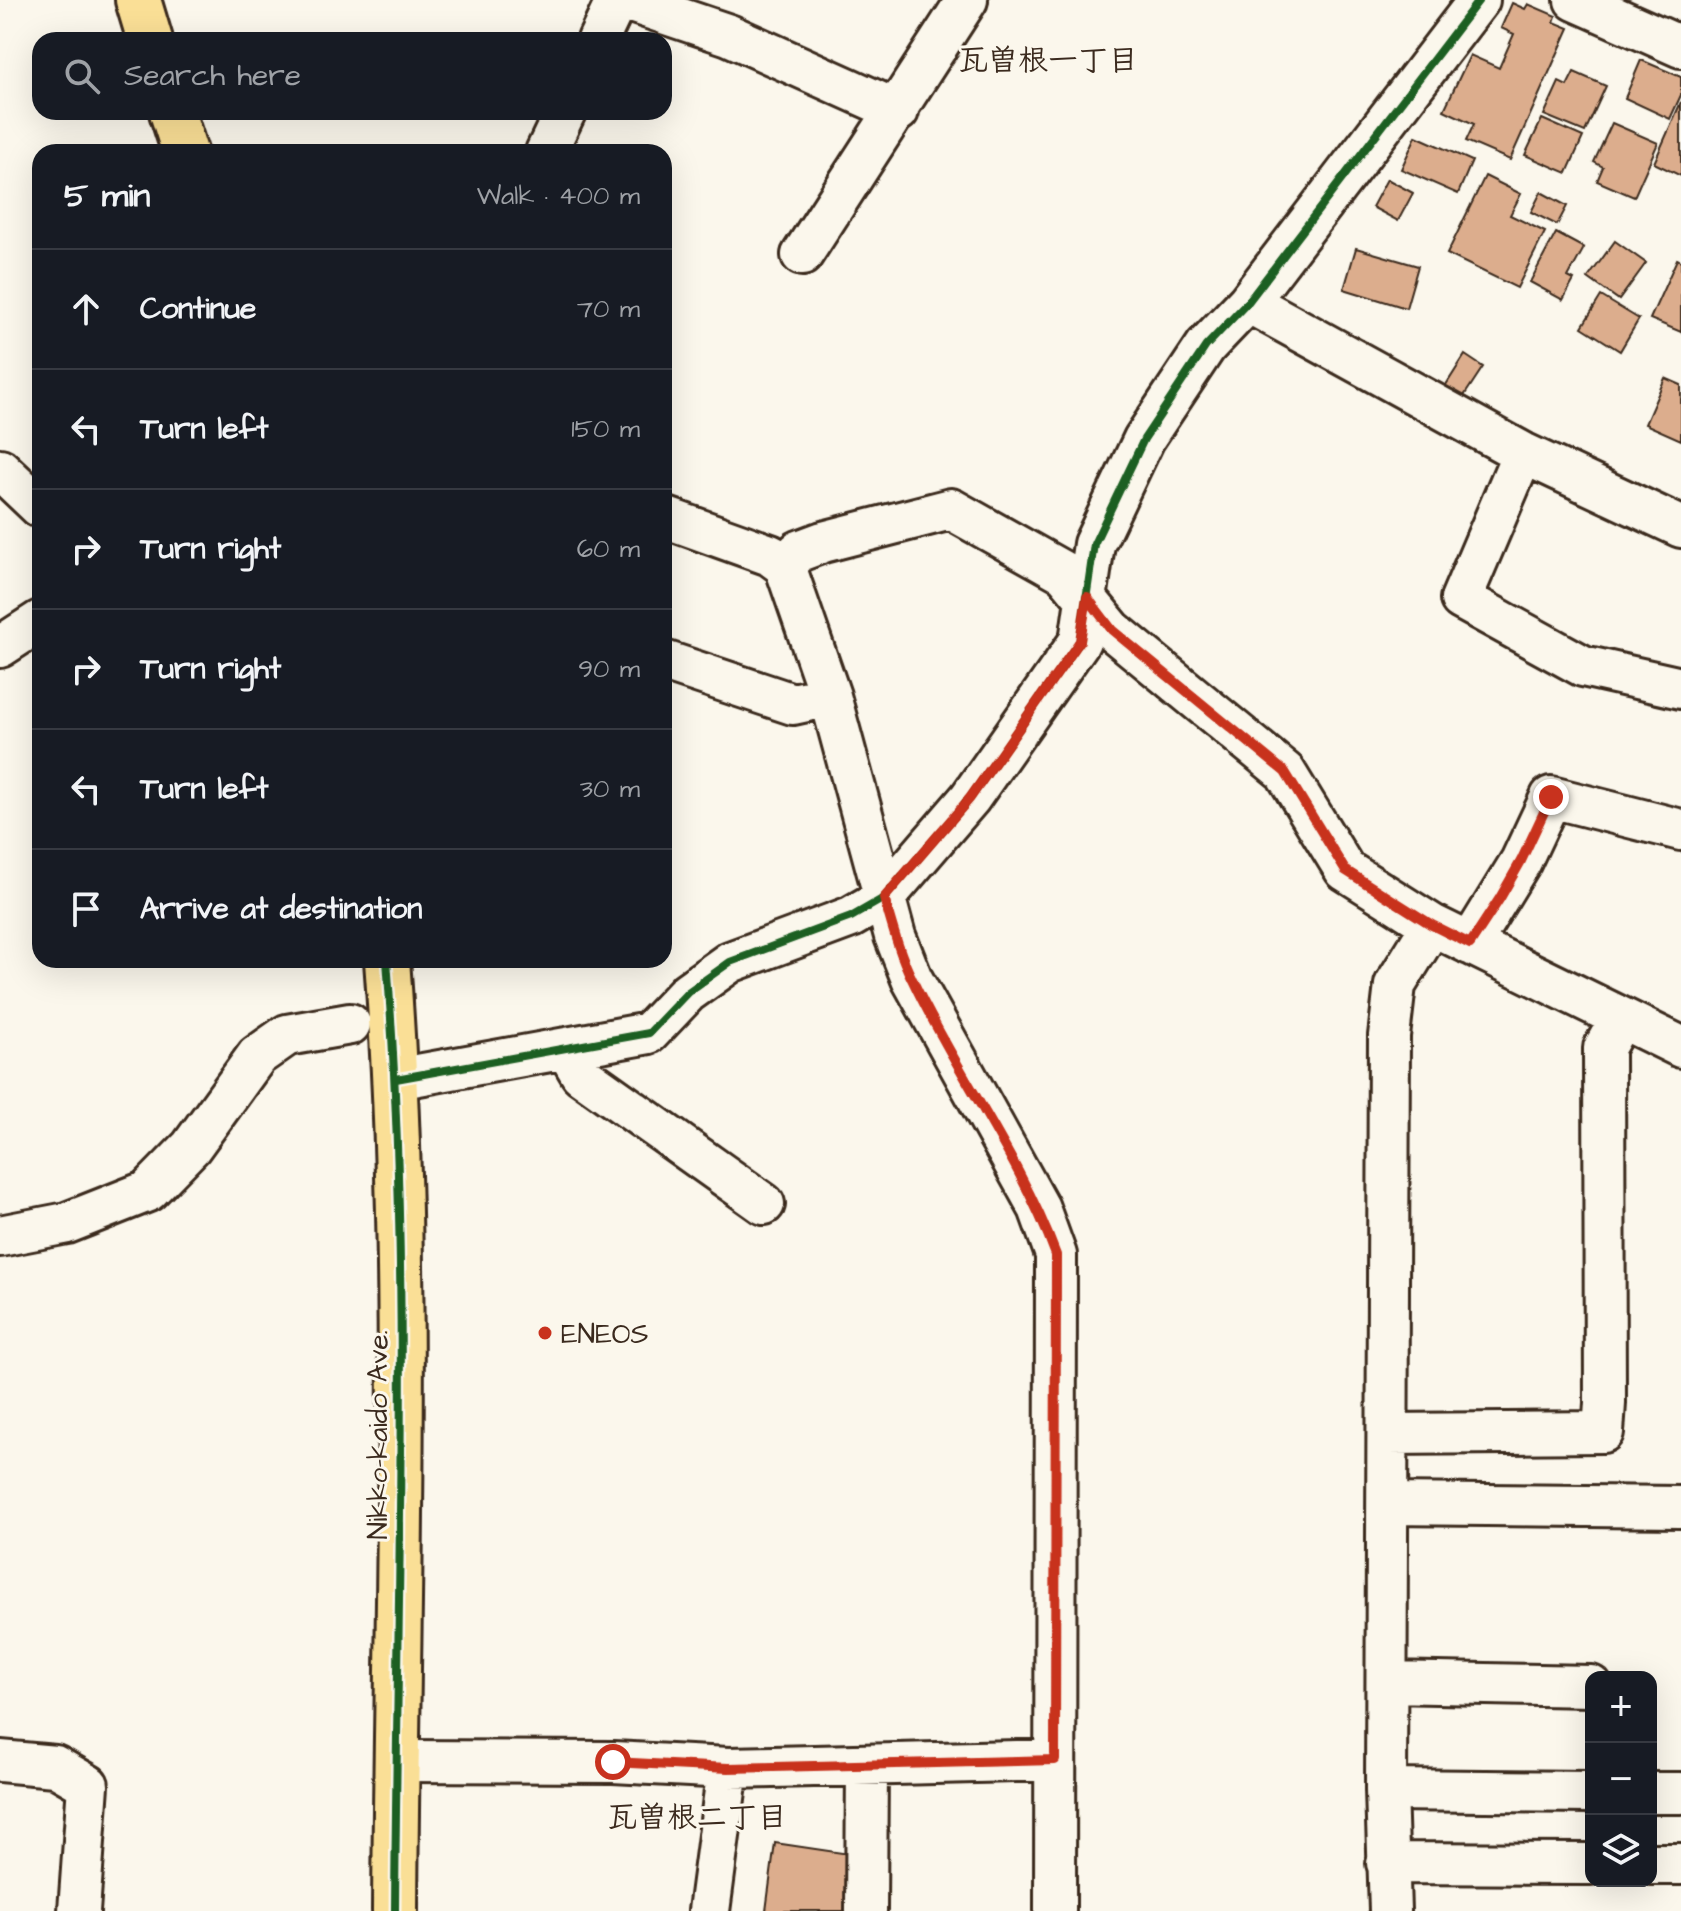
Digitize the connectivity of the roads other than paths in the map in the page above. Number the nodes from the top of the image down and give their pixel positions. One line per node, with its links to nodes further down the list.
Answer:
1 (617, 0): 6 (street)
2 (625, 0): 8 (street)
3 (967, 0): 8 (street)
4 (1479, 0): 14 (street)
5 (1575, 0): 7 (street)
6 (602, 32)
7 (1681, 47)
8 (898, 111): 13 (street)
9 (175, 120): 11 (main road)
10 (561, 120): 12 (street)
11 (182, 144)
12 (550, 144)
13 (802, 255)
14 (1248, 302): 15 (street); 21 (street)
15 (1523, 453): 19 (street); 25 (street)
16 (0, 469): 17 (street)
17 (32, 499)
18 (672, 520): 20 (street)
19 (1681, 527)
20 (785, 566): 21 (street); 26 (street)
21 (1087, 597): 28 (street); 29 (street)
22 (32, 626): 23 (street)
23 (0, 647)
24 (672, 664): 26 (street)
25 (1681, 688)
26 (830, 696): 28 (street)
27 (1681, 830): 30 (street)
28 (884, 898): 35 (street); 44 (street)
29 (1432, 925): 30 (street); 39 (street)
30 (1470, 944): 32 (street)
31 (388, 968): 36 (main road, Nikko-kaido Ave.)
32 (1621, 1018): 34 (street); 39 (street)
33 (350, 1024): 38 (street)
34 (1677, 1032)
35 (567, 1050): 36 (street); 37 (street)
36 (396, 1079): 46 (main road, Nikko-kaido Ave.)
37 (764, 1204)
38 (0, 1236)
39 (1388, 1434): 40 (street)
40 (1389, 1504): 41 (street); 42 (street)
41 (1681, 1507)
42 (1388, 1682): 43 (street); 49 (street)
43 (1585, 1686)
44 (1055, 1760): 47 (street); 61 (street)
45 (0, 1761): 57 (street)
46 (396, 1761): 48 (street); 58 (main road, Nikko-kaido Ave.)
47 (867, 1765): 48 (street); 60 (street)
48 (728, 1768): 59 (street)
49 (1386, 1790): 50 (street); 53 (street)
50 (1585, 1792)
51 (1657, 1793): 52 (street)
52 (1681, 1793)
53 (1387, 1863): 54 (street); 62 (street)
54 (1585, 1864)
55 (1657, 1864): 56 (street)
56 (1681, 1864)
57 (79, 1911)
58 (395, 1911)
59 (709, 1911)
60 (866, 1911)
61 (1055, 1911)
62 (1390, 1911)

